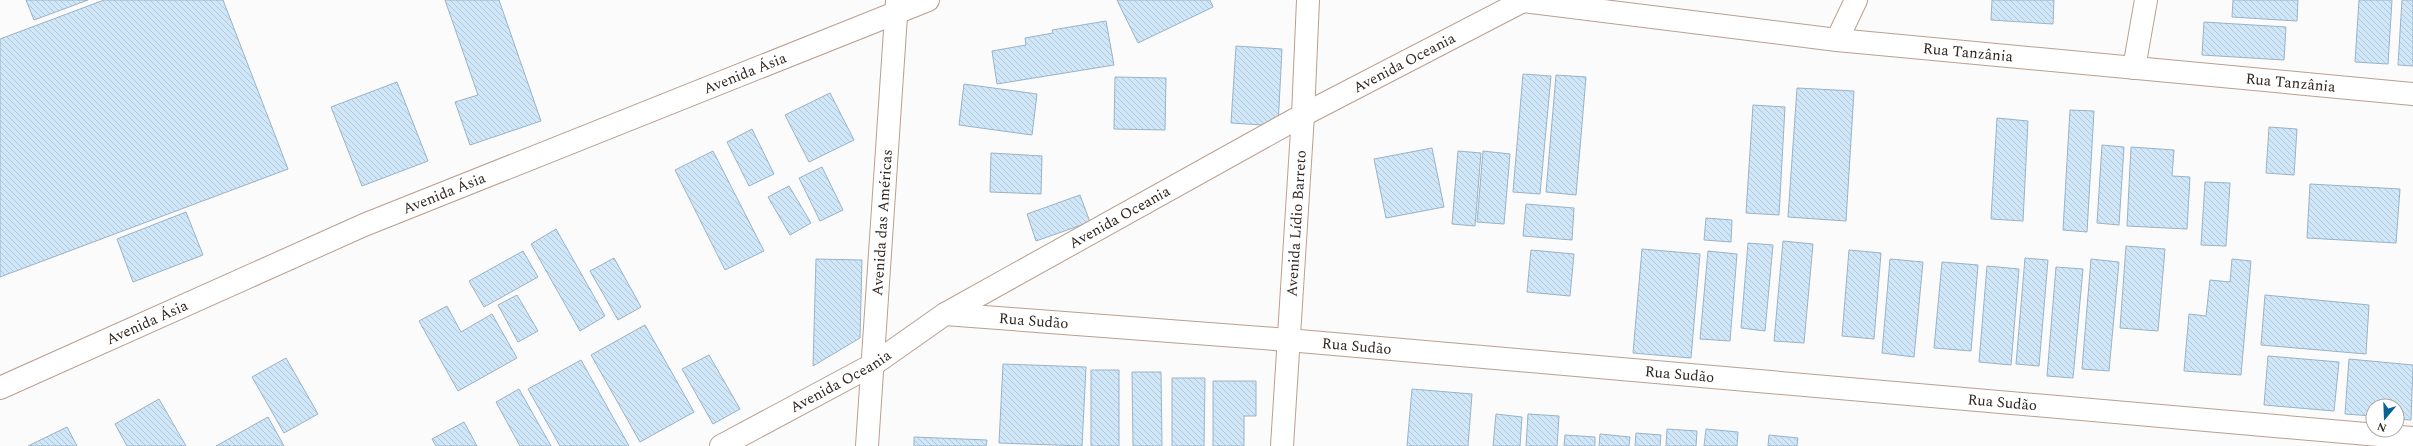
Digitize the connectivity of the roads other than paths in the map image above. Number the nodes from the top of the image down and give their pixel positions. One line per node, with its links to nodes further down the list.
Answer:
1 (928, 0): 6 (street, Avenida Ásia)
2 (1308, 0): 10 (street, Avenida Lídio Barreto)
3 (1524, 0): 7 (street, Rua Tanzânia); 10 (street, Avenida Oceania)
4 (1856, 0): 7 (street)
5 (2146, 0): 8 (street)
6 (896, 7): 13 (street, Avenida das Américas); 14 (street, Avenida Ásia)
7 (1837, 40): 8 (street, Rua Tanzânia)
8 (2134, 68): 9 (street, Rua Tanzânia)
9 (2413, 94)
10 (1303, 115): 11 (street, Avenida Oceania); 12 (street, Avenida Lídio Barreto)
11 (945, 314): 12 (street, Rua Sudão); 13 (street, Avenida Oceania)
12 (1288, 340): 15 (street, Rua Sudão); 18 (street, Avenida Lídio Barreto)
13 (874, 364): 16 (street, Avenida Oceania); 17 (street, Avenida das Américas)
14 (0, 388)
15 (2413, 438)
16 (721, 446)
17 (867, 446)
18 (1282, 446)

